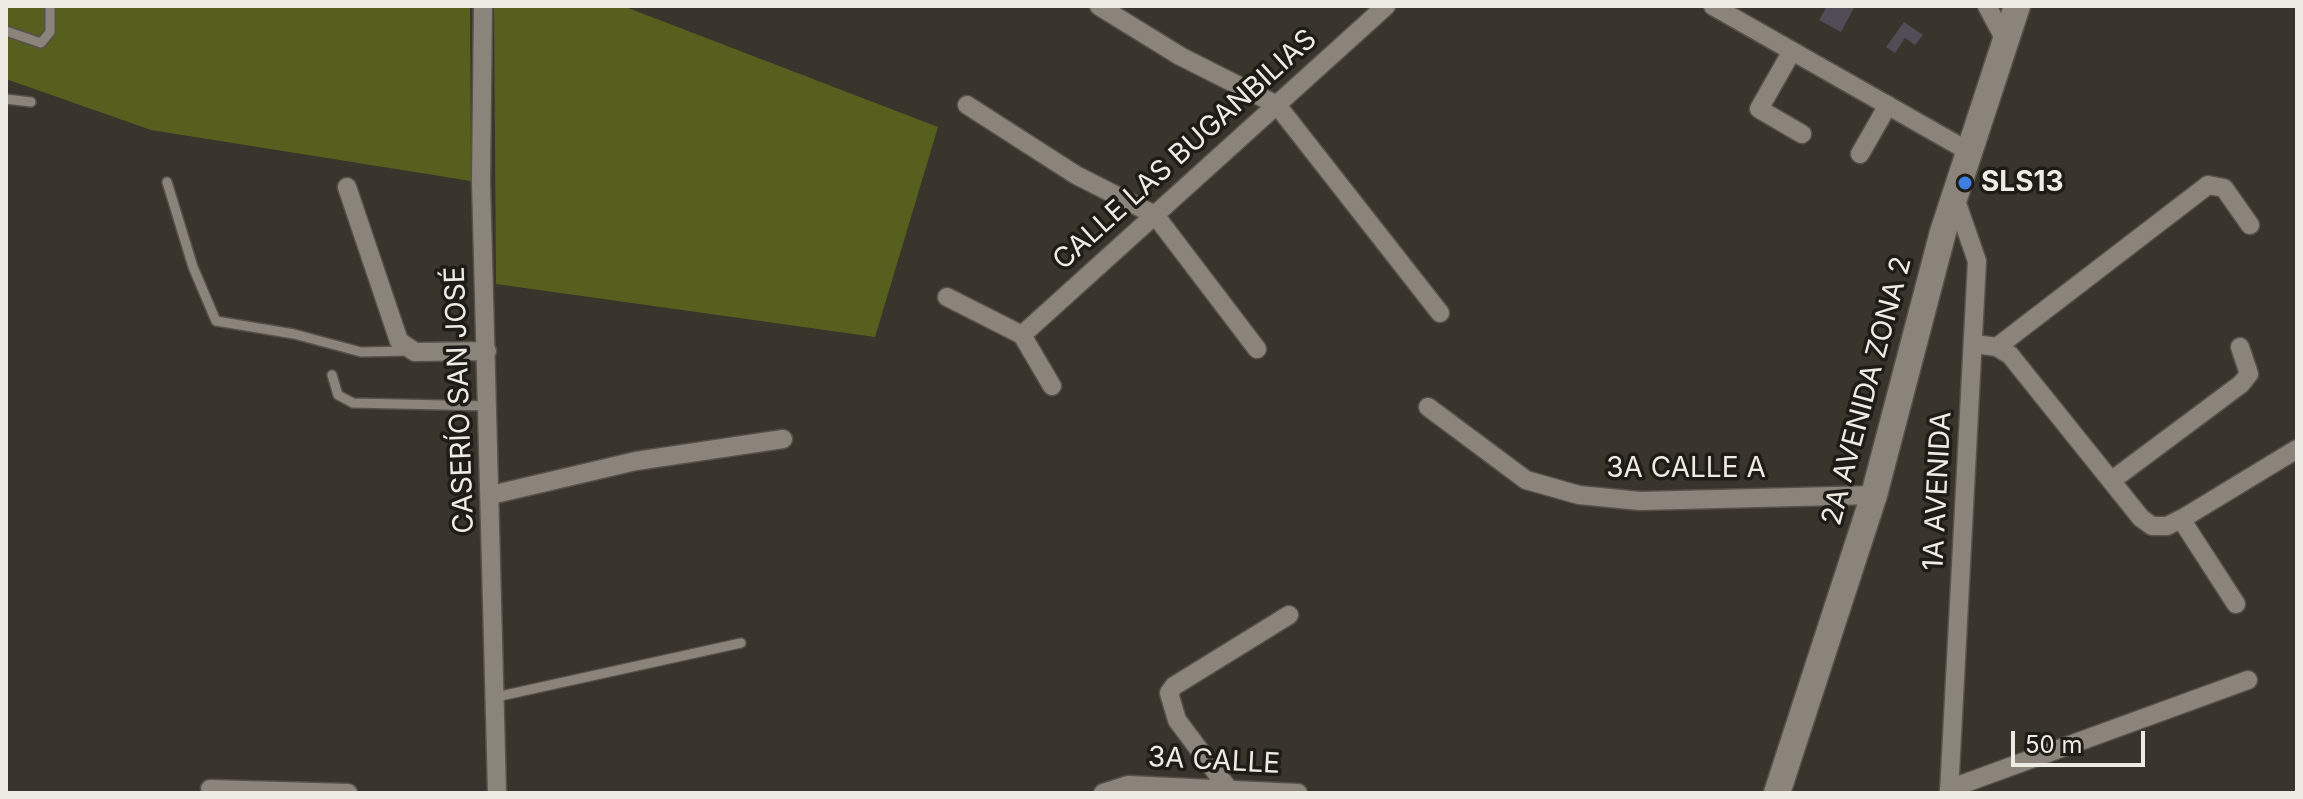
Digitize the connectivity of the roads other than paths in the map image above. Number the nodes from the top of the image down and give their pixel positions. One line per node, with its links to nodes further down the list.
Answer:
1 (50, 6): 8 (lane)
2 (483, 6): 32 (street, CASERÍO SAN JOSÉ)
3 (1099, 6): 14 (street)
4 (1386, 6): 14 (street, CALLE LAS BUGANBILIAS)
5 (1713, 6): 10 (street)
6 (1987, 6): 9 (street)
7 (2017, 6): 9 (street, 2A AVENIDA ZONA 2)
8 (6, 31)
9 (2004, 38): 17 (street, 2A AVENIDA ZONA 2)
10 (1792, 51): 15 (street); 16 (street)
11 (6, 99): 12 (lane)
12 (31, 102)
13 (967, 105): 22 (street)
14 (1277, 105): 22 (street, CALLE LAS BUGANBILIAS); 25 (street)
15 (1888, 105): 17 (street); 18 (street)
16 (1802, 134)
17 (1968, 151): 21 (street, 2A AVENIDA ZONA 2)
18 (1860, 154)
19 (167, 182): 31 (lane)
20 (347, 187): 31 (street)
21 (1954, 195): 27 (street, 1A AVENIDA); 41 (street, 2A AVENIDA ZONA 2)
22 (1155, 215): 26 (street, CALLE LAS BUGANBILIAS); 30 (street)
23 (2250, 225): 28 (street)
24 (947, 297): 26 (street)
25 (1440, 313)
26 (1022, 335): 34 (street)
27 (1975, 344): 28 (street); 50 (street, 1A AVENIDA)
28 (1997, 347): 39 (street)
29 (2240, 347): 39 (street)
30 (1257, 349)
31 (410, 351): 32 (street)
32 (487, 351): 35 (street, CASERÍO SAN JOSÉ)
33 (332, 375): 35 (lane)
34 (1052, 386)
35 (489, 406): 40 (street, CASERÍO SAN JOSÉ)
36 (1428, 407): 41 (street, 3A CALLE A)
37 (783, 439): 40 (street)
38 (2297, 449): 42 (street)
39 (2111, 481): 42 (street)
40 (491, 495): 47 (street, CASERÍO SAN JOSÉ)
41 (1874, 495): 55 (street, 2A AVENIDA ZONA 2)
42 (2181, 519): 43 (street)
43 (2236, 604)
44 (1289, 615): 49 (street)
45 (741, 643): 47 (lane)
46 (2248, 680): 50 (street)
47 (496, 697): 52 (street, CASERÍO SAN JOSÉ)
48 (210, 789): 51 (street)
49 (1230, 791): 53 (street, 3A CALLE); 54 (street, 3A CALLE)
50 (1949, 791)
51 (348, 793)
52 (497, 793)
53 (1103, 793)
54 (1298, 793)
55 (1777, 793)

